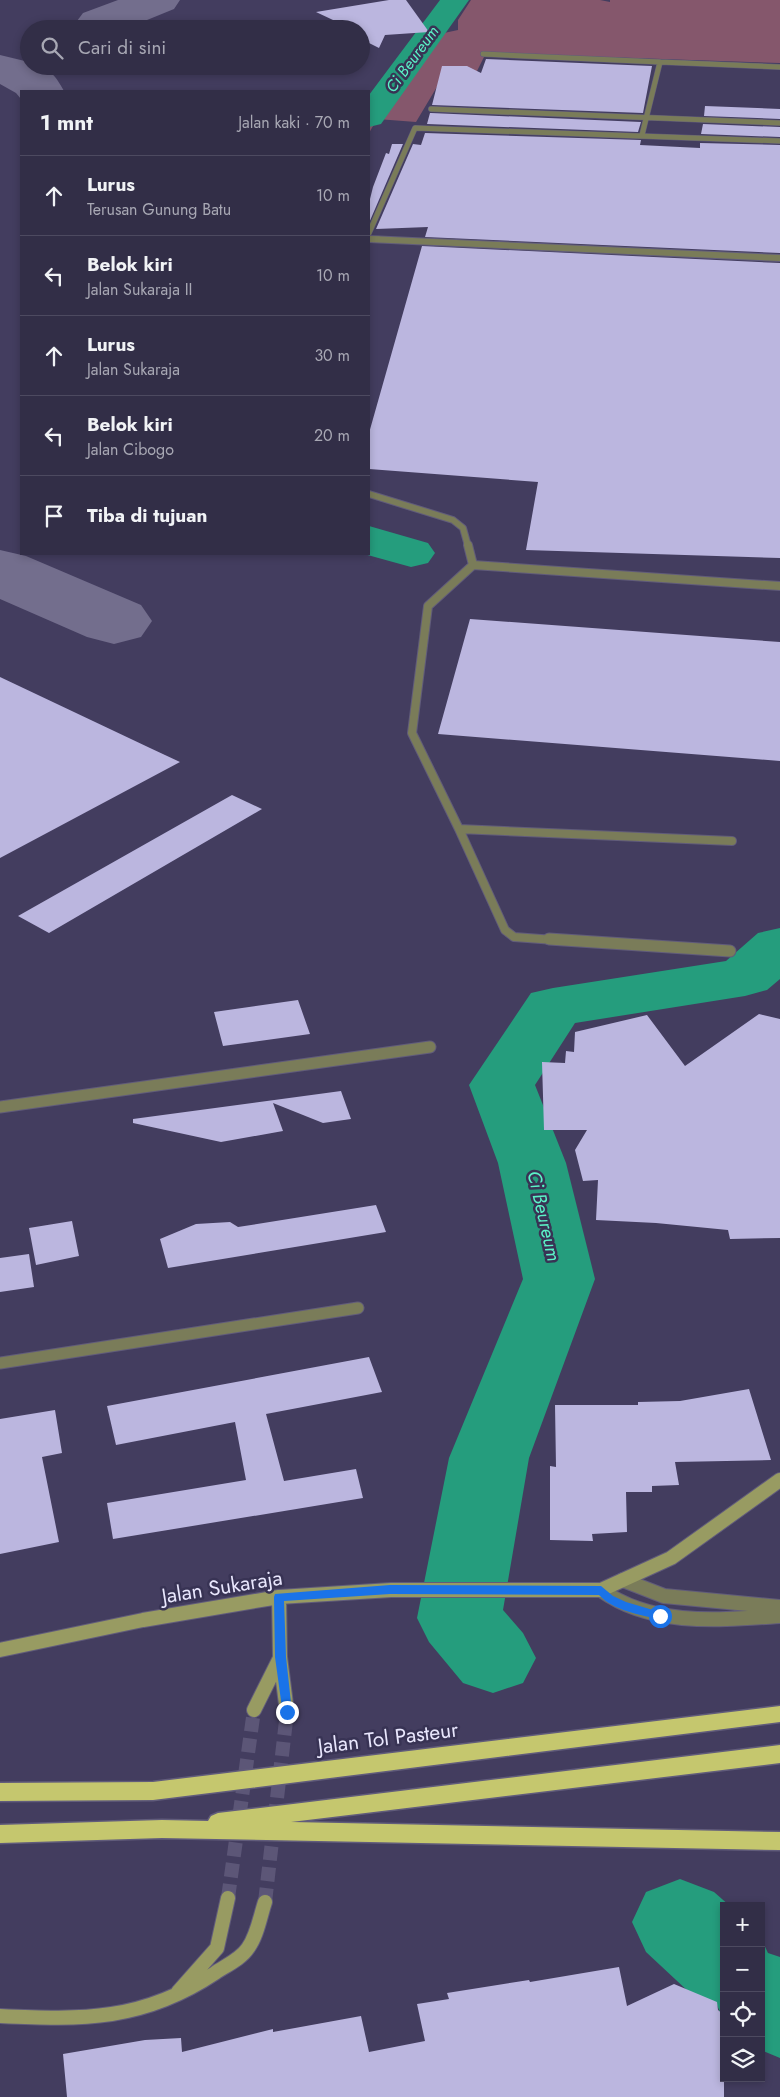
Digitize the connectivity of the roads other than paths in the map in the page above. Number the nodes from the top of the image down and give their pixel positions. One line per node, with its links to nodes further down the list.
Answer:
1 (483, 54): 2 (street)
2 (660, 62): 3 (street); 5 (street)
3 (780, 68)
4 (431, 109): 5 (street)
5 (646, 118): 6 (street); 7 (street)
6 (780, 123)
7 (642, 135): 8 (street); 9 (street)
8 (780, 141)
9 (370, 231)
10 (370, 239): 11 (street)
11 (780, 258)
12 (370, 494): 13 (street)
13 (473, 565): 14 (street); 15 (street)
14 (780, 586)
15 (459, 829): 16 (street); 17 (street)
16 (732, 840)
17 (730, 951)
18 (430, 1047): 19 (street)
19 (0, 1107)
20 (358, 1308): 21 (street)
21 (0, 1363)
22 (780, 1480): 23 (main road)
23 (623, 1580): 24 (main road); 26 (street)
24 (601, 1590): 25 (main road, Jalan Sukaraja); 27 (street)
25 (279, 1597): 28 (main road, Jalan Sukaraja); 29 (main road)
26 (780, 1607)
27 (780, 1616)
28 (0, 1650)
29 (280, 1657): 30 (main road); 31 (main road)
30 (254, 1710)
31 (287, 1712)
32 (780, 1714): 34 (highway, Jalan Tol Pasteur)
33 (780, 1754): 35 (highway)
34 (0, 1792)
35 (162, 1829): 36 (highway); 37 (highway)
36 (0, 1834)
37 (780, 1841)
38 (228, 1898): 40 (main road)
39 (265, 1902): 40 (main road)
40 (172, 1999): 41 (main road)
41 (0, 2016)

